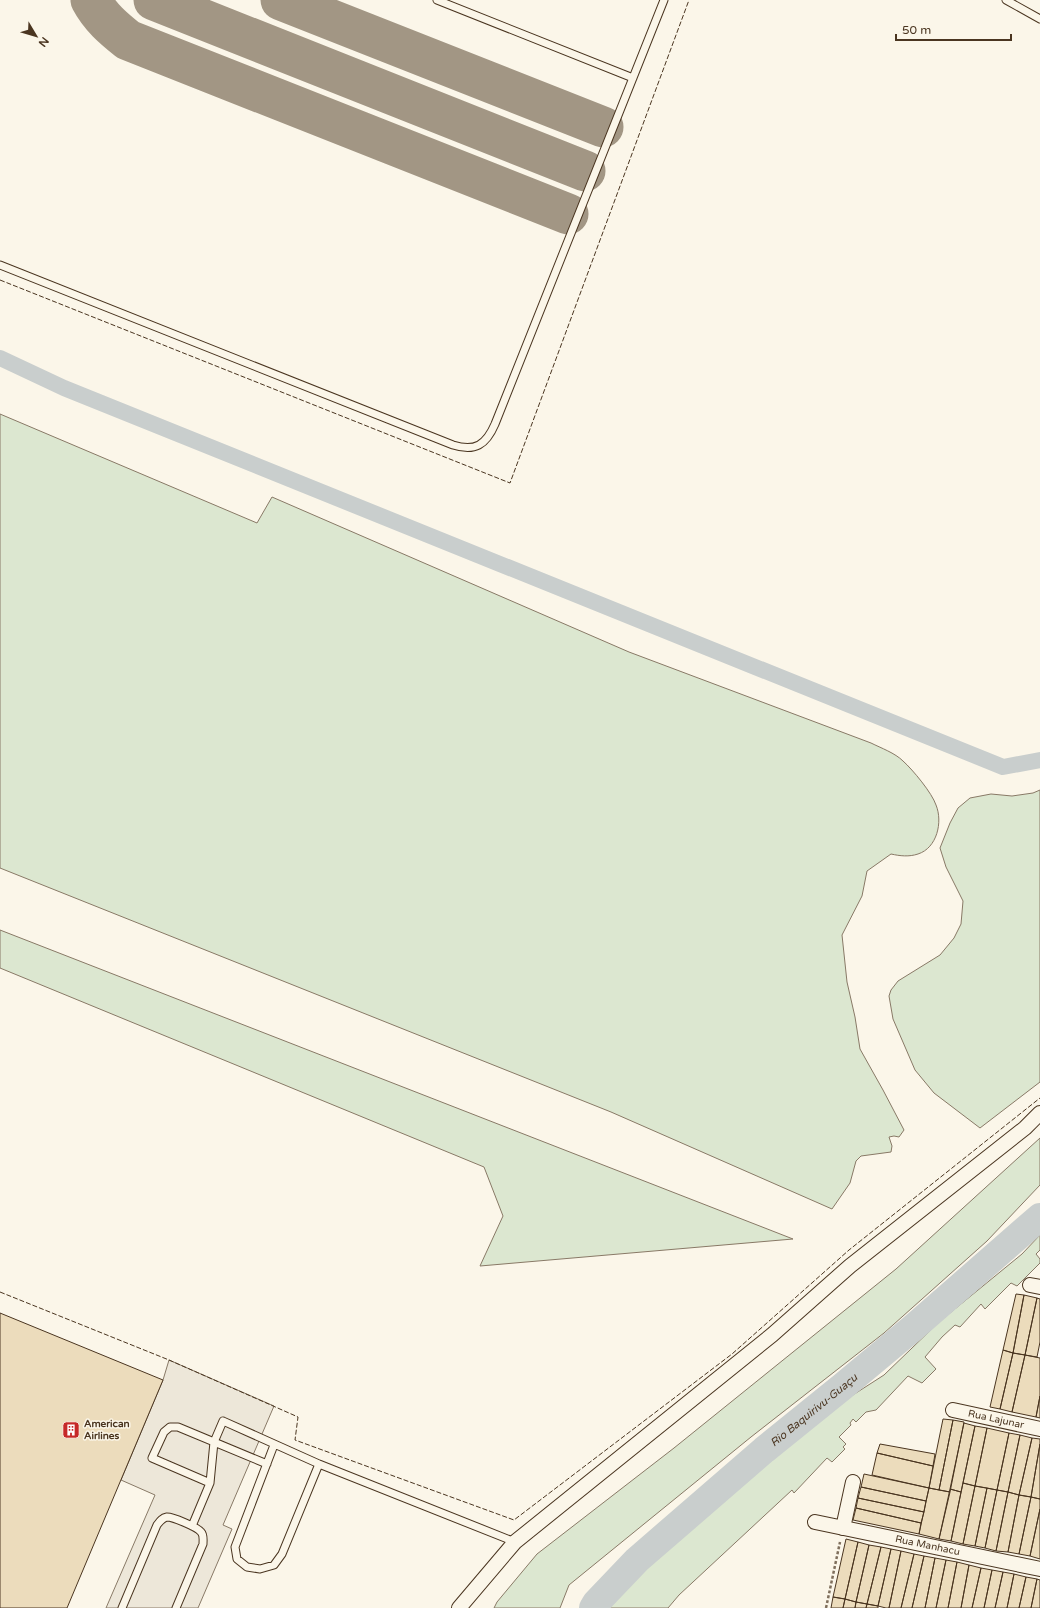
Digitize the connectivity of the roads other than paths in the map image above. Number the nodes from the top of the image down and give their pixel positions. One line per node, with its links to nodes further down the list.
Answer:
1 (437, 0): 5 (lane)
2 (664, 0): 5 (lane)
3 (1006, 0): 4 (lane)
4 (1040, 19)
5 (633, 78): 6 (lane)
6 (0, 265)
7 (1040, 1113): 19 (street)
8 (953, 1410): 9 (street, Rua Lajunar)
9 (1040, 1429)
10 (214, 1442): 11 (lane); 12 (lane); 15 (lane); 15 (lane)
11 (274, 1445): 12 (lane); 13 (lane)
12 (267, 1464): 13 (lane)
13 (319, 1464): 19 (lane)
14 (853, 1482): 18 (street)
15 (210, 1483): 17 (lane)
16 (815, 1522): 18 (street, Rua Manhacu)
17 (192, 1526): 21 (lane); 22 (lane)
18 (843, 1528): 20 (street, Rua Manhacu)
19 (515, 1542): 23 (street)
20 (1040, 1569)
21 (122, 1608)
22 (176, 1608)
23 (459, 1608)

